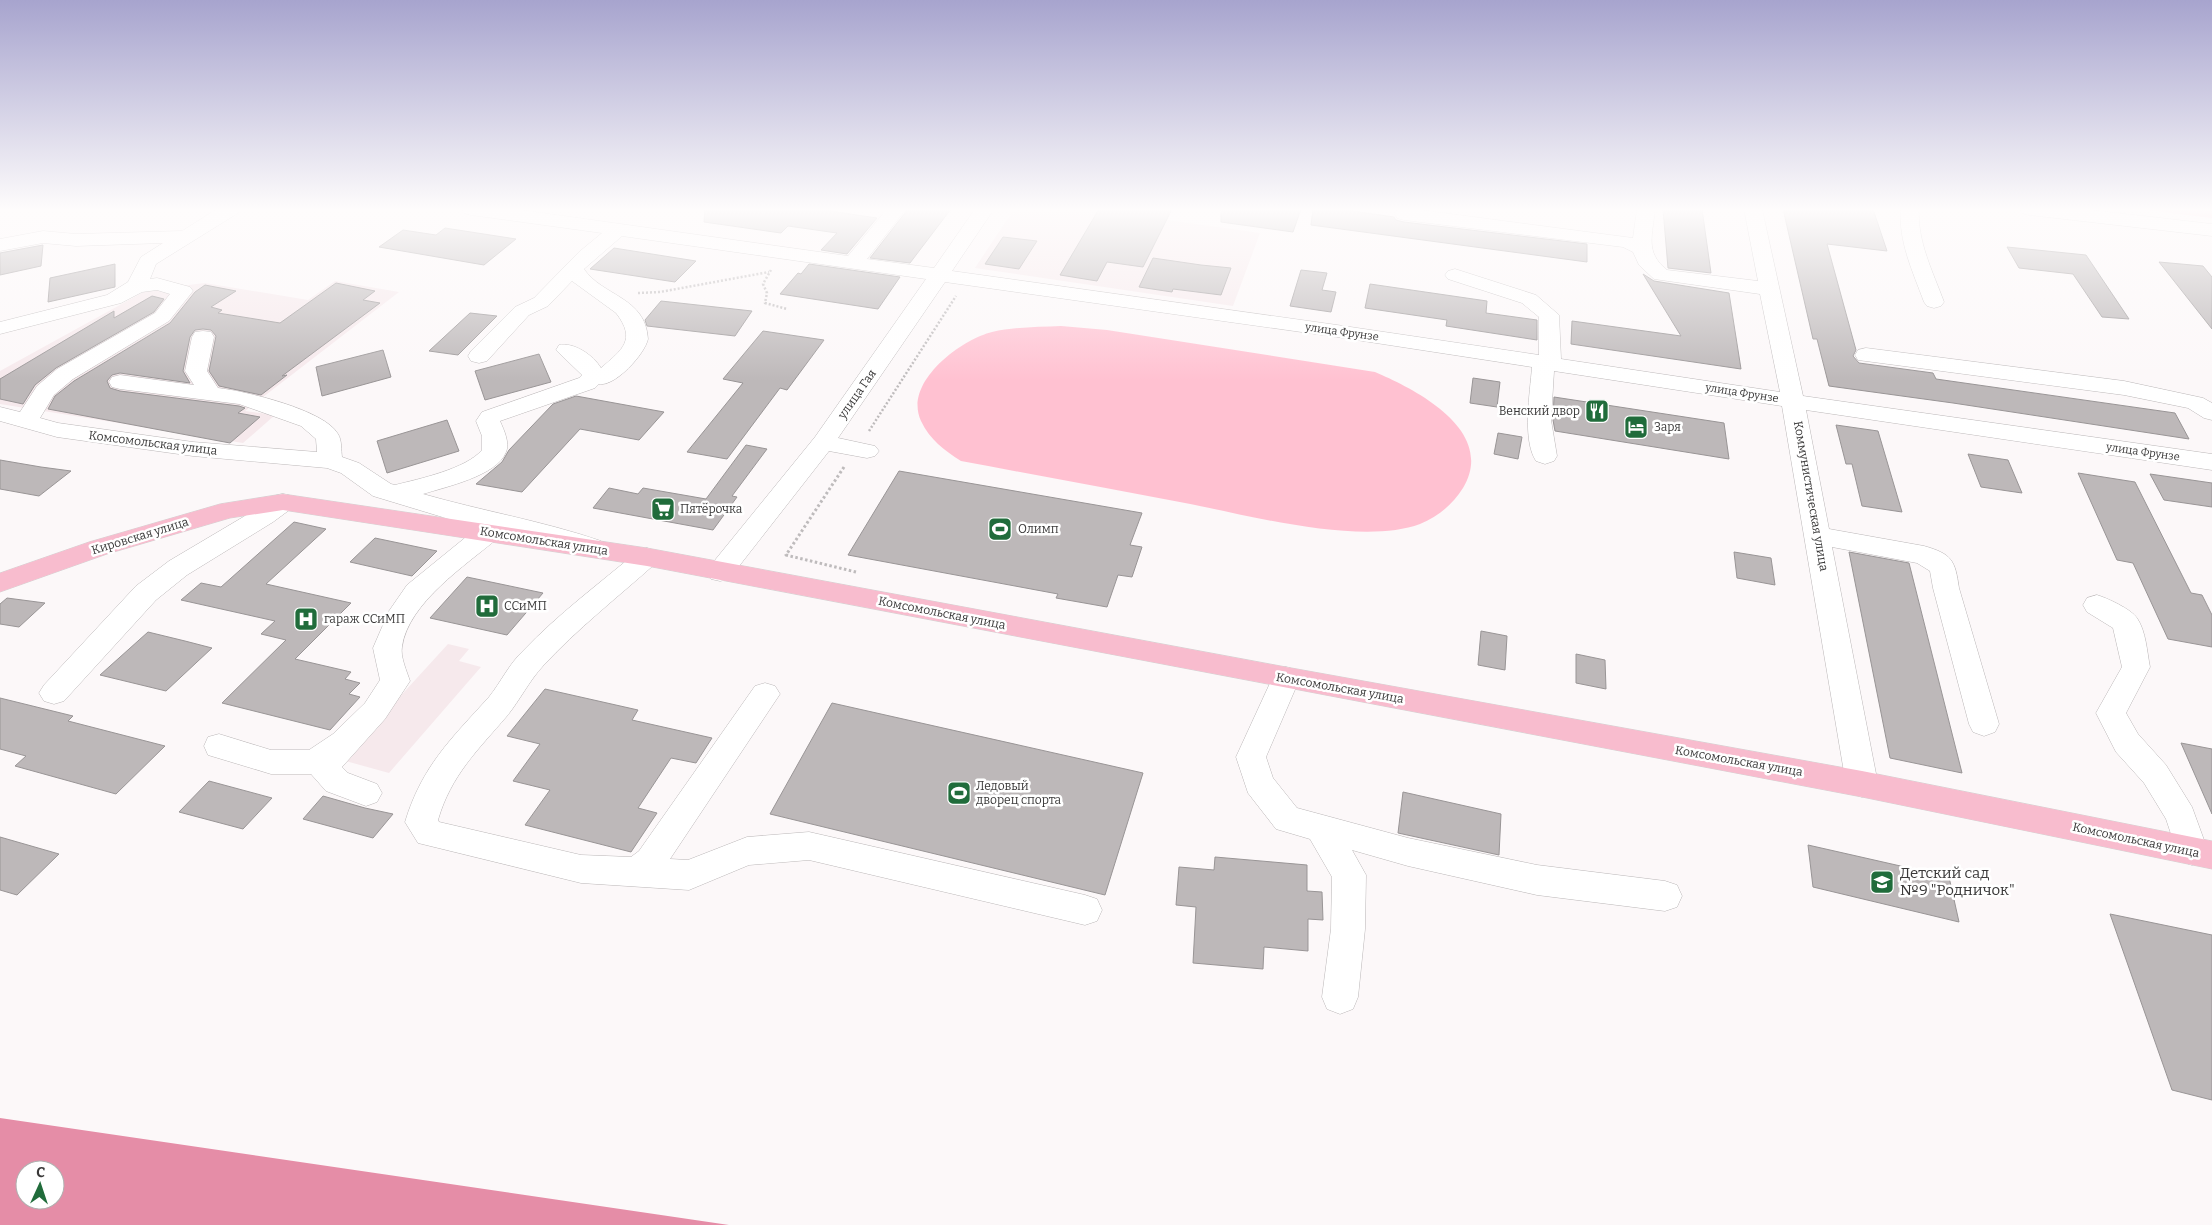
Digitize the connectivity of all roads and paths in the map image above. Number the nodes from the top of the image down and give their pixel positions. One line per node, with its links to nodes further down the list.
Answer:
1 (146, 266): 14 (street)
2 (577, 266): 9 (street)
3 (774, 266): 11 (path)
4 (884, 266): 12 (street, улица Фрунзе)
5 (946, 266): 12 (street, улица Гая)
6 (1648, 266): 15 (street)
7 (1765, 266): 15 (street, Коммунистическая улица)
8 (1921, 266): 17 (street)
9 (574, 269): 23 (street); 25 (street)
10 (779, 269): 11 (path)
11 (770, 272): 16 (path); 18 (path)
12 (940, 274): 24 (street, улица Фрунзе); 32 (street, улица Гая)
13 (1455, 275): 24 (street)
14 (138, 286): 19 (street); 31 (street)
15 (1770, 289): 28 (street, Коммунистическая улица)
16 (632, 293)
17 (1934, 302)
18 (787, 309)
19 (0, 328)
20 (203, 337): 27 (street)
21 (568, 350): 25 (street)
22 (1866, 355): 29 (street)
23 (479, 356)
24 (1546, 363): 28 (street, улица Фрунзе); 34 (street)
25 (594, 376): 37 (street)
26 (120, 382): 27 (street)
27 (211, 394): 35 (street)
28 (1793, 401): 36 (street, улица Фрунзе); 40 (street, Коммунистическая улица)
29 (2212, 413)
30 (0, 414): 31 (street, Комсомольская улица)
31 (26, 421): 35 (street, Комсомольская улица)
32 (823, 442): 33 (street); 42 (street, улица Гая)
33 (867, 450)
34 (1545, 456)
35 (330, 461): 37 (street, Комсомольская улица)
36 (2212, 462)
37 (394, 494): 39 (street, Комсомольская улица)
38 (283, 502): 39 (main road, Комсомольская улица); 43 (main road, Кировская улица); 46 (street)
39 (472, 525): 41 (main road, Комсомольская улица); 49 (street)
40 (1818, 536): 48 (street); 51 (street, Коммунистическая улица)
41 (647, 557): 42 (main road, Комсомольская улица); 55 (street)
42 (720, 572): 45 (main road, Комсомольская улица)
43 (0, 583)
44 (2097, 605): 54 (street)
45 (1286, 678): 51 (main road, Комсомольская улица); 53 (street)
46 (54, 693)
47 (765, 694): 55 (street)
48 (1984, 724)
49 (344, 743): 50 (street); 52 (street)
50 (219, 746)
51 (1862, 784): 54 (main road, Комсомольская улица)
52 (366, 793)
53 (1321, 829): 56 (street); 58 (street)
54 (2202, 853)
55 (638, 872): 57 (street)
56 (1665, 896)
57 (1085, 910)
58 (1340, 997)

